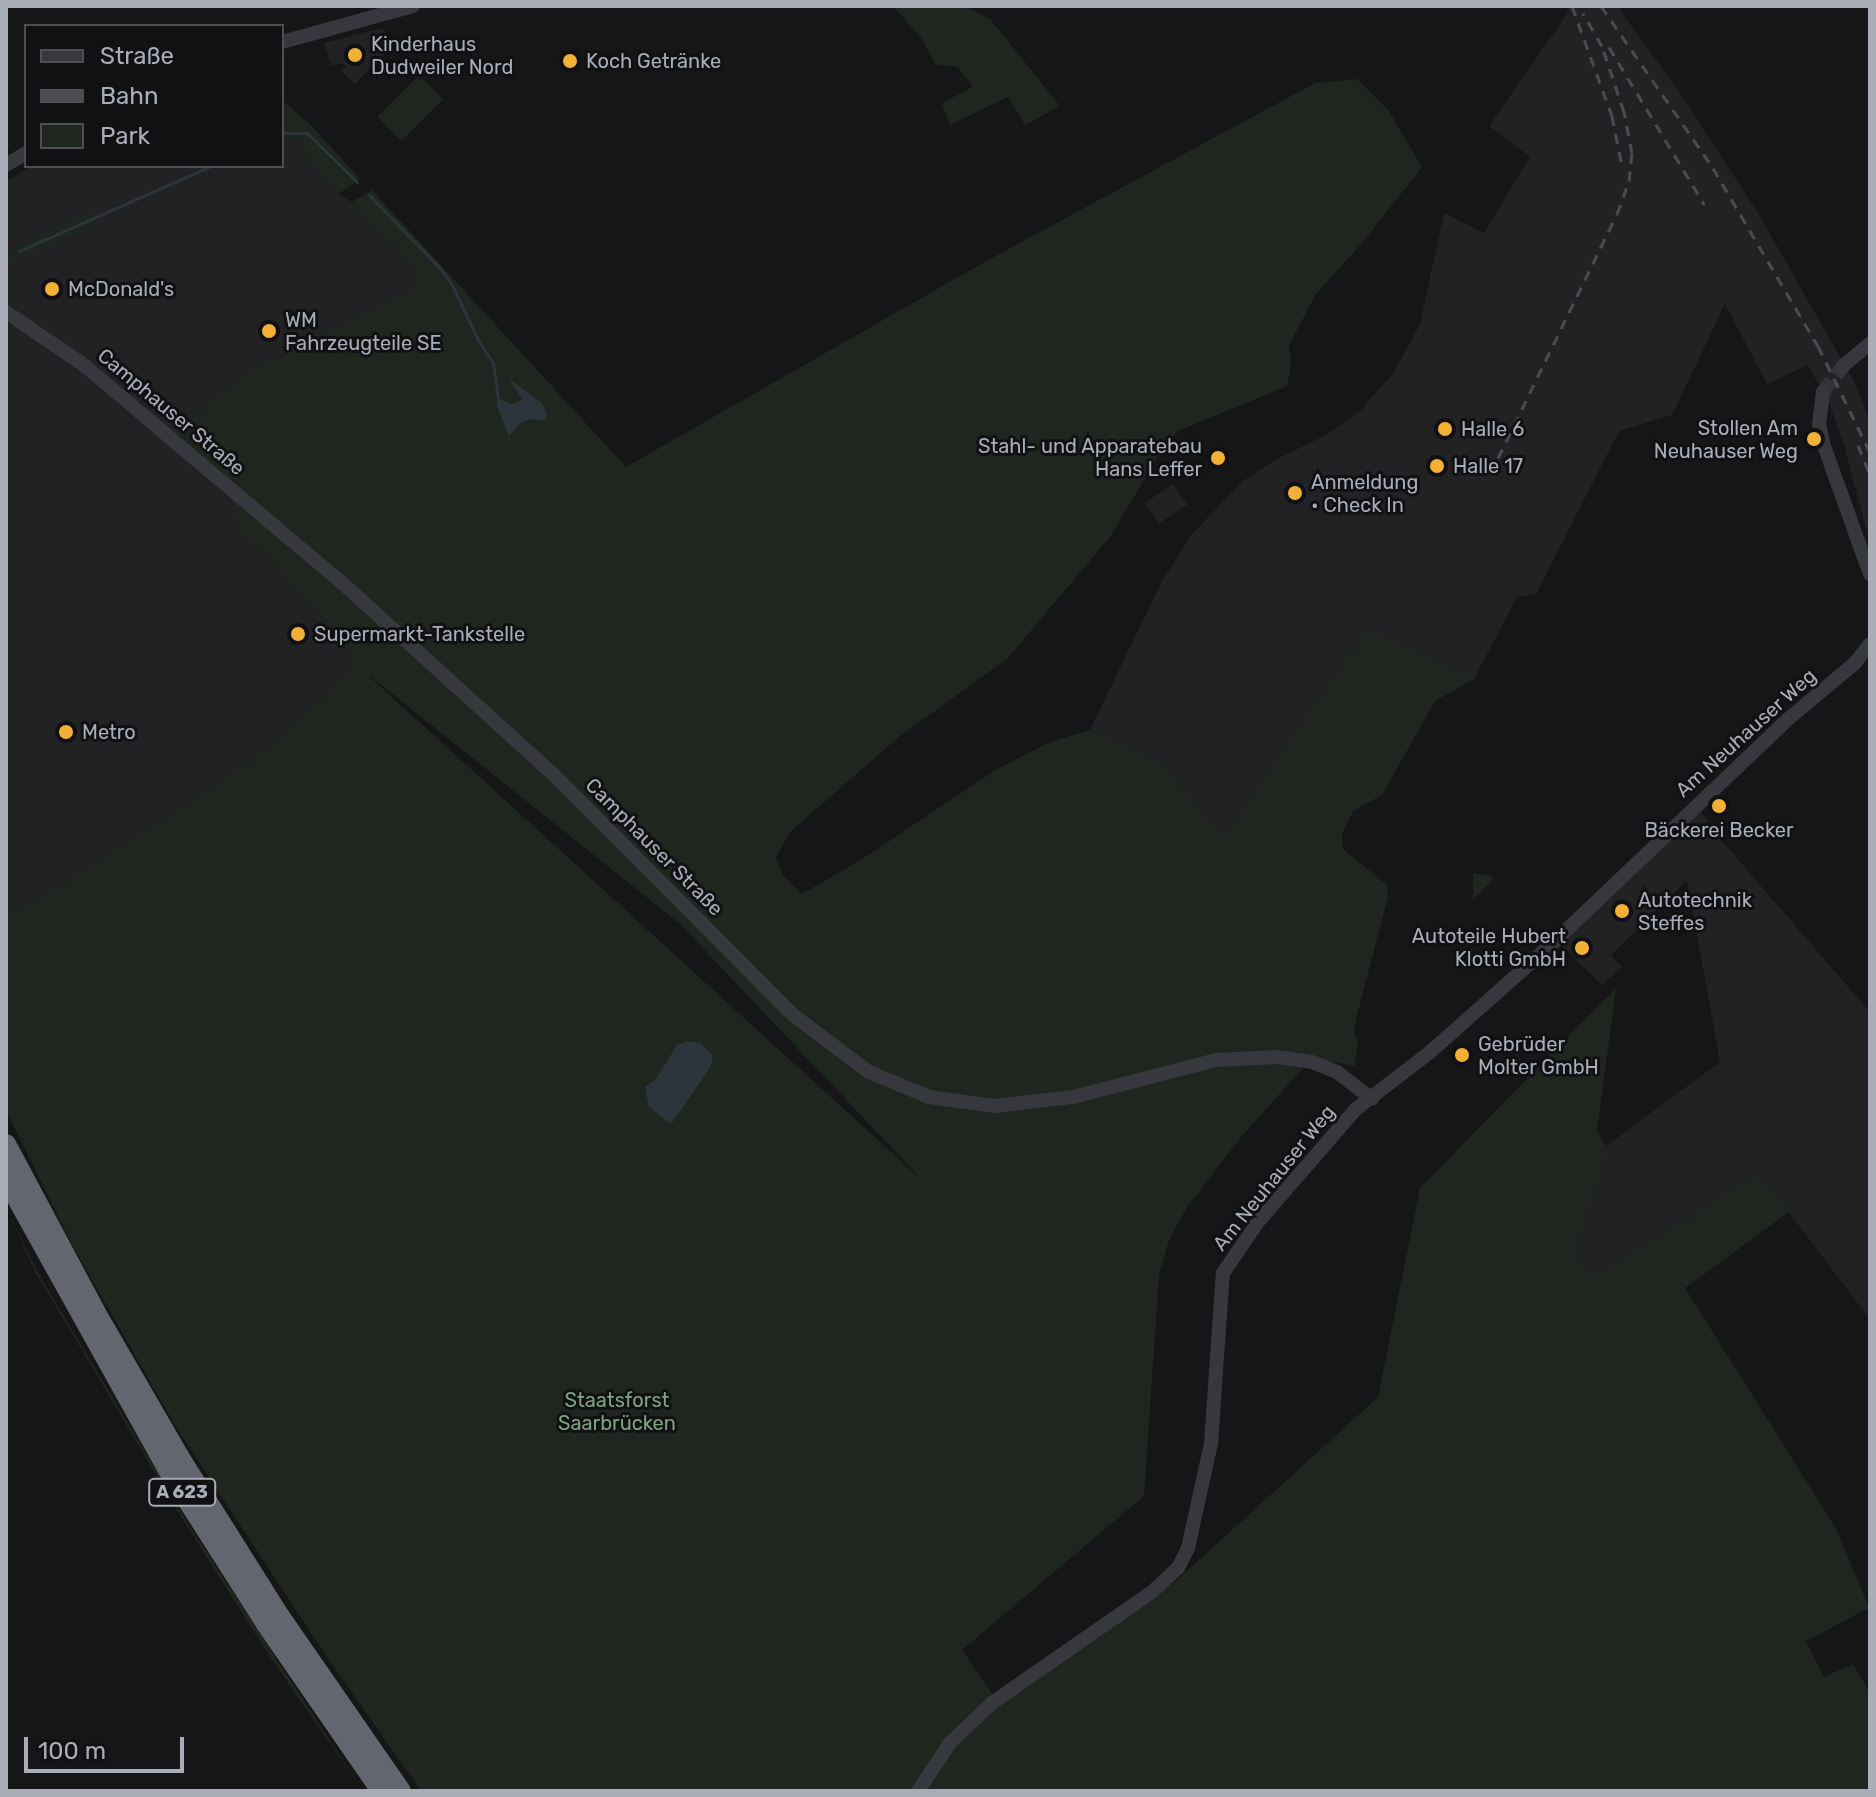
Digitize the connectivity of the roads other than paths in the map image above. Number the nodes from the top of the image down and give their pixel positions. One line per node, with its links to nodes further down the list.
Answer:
1 (413, 6): 2 (street)
2 (284, 41)
3 (24, 154): 4 (street)
4 (6, 165)
5 (6, 312): 11 (street, Camphauser Straße)
6 (1870, 343): 7 (street)
7 (1843, 366)
8 (1823, 392): 9 (street)
9 (1870, 574)
10 (1870, 644): 11 (street, Am Neuhauser Weg)
11 (1372, 1099): 16 (street, Am Neuhauser Weg)
12 (6, 1144): 15 (highway, A 623)
13 (6, 1179): 14 (highway, A 623)
14 (381, 1791)
15 (401, 1791)
16 (918, 1791)

